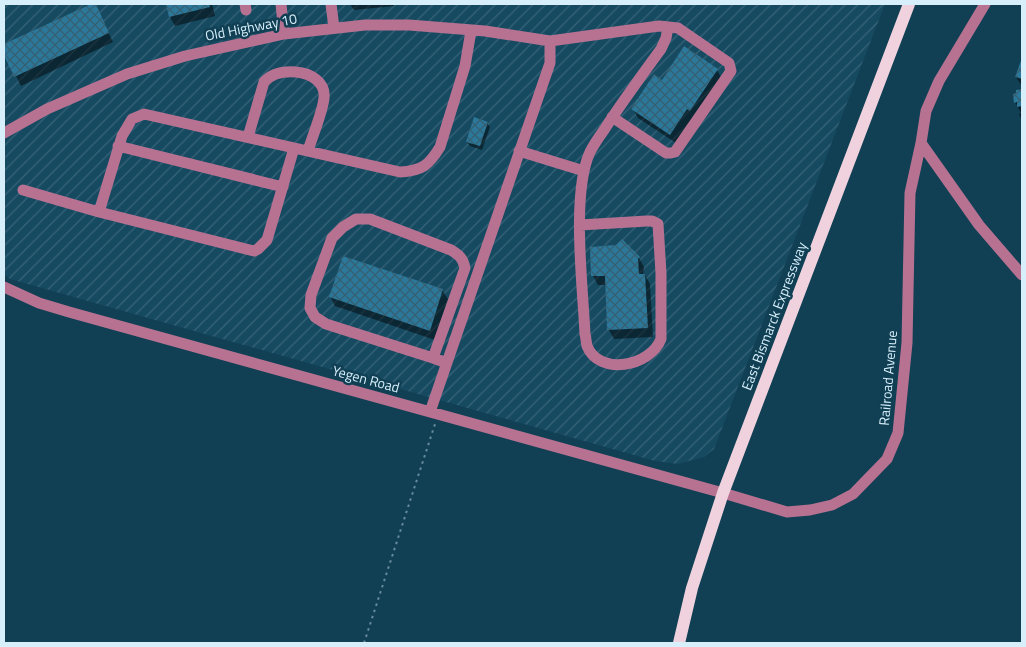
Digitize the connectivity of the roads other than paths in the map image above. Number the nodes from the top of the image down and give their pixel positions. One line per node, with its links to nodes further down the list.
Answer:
1 (281, 4): 8 (street)
2 (331, 4): 6 (street)
3 (909, 4): 28 (main road, East Bismarck Expressway)
4 (985, 4): 13 (street, Railroad Avenue)
5 (668, 27): 9 (street, Old Highway 10); 10 (street); 10 (street)
6 (334, 28): 7 (street, Old Highway 10); 8 (street, Old Highway 10)
7 (471, 31): 9 (street, Old Highway 10); 16 (street)
8 (284, 34): 11 (street, Old Highway 10)
9 (550, 41): 17 (street)
10 (612, 117): 18 (street)
11 (4, 134)
12 (248, 137): 14 (street); 15 (street); 16 (street)
13 (921, 143): 23 (street); 28 (street, Railroad Avenue)
14 (118, 146): 19 (street); 21 (street)
15 (294, 148): 16 (street); 19 (street)
16 (308, 151)
17 (519, 151): 18 (street); 26 (street)
18 (584, 171): 22 (street)
19 (283, 187): 21 (street)
20 (23, 190): 21 (street)
21 (99, 212)
22 (580, 225): 22 (street)
23 (1022, 276)
24 (4, 287): 27 (street, Yegen Road)
25 (433, 358): 25 (street); 26 (street)
26 (447, 363): 27 (street)
27 (434, 413): 28 (street, Yegen Road)
28 (723, 493): 29 (main road, East Bismarck Expressway)
29 (679, 643)

